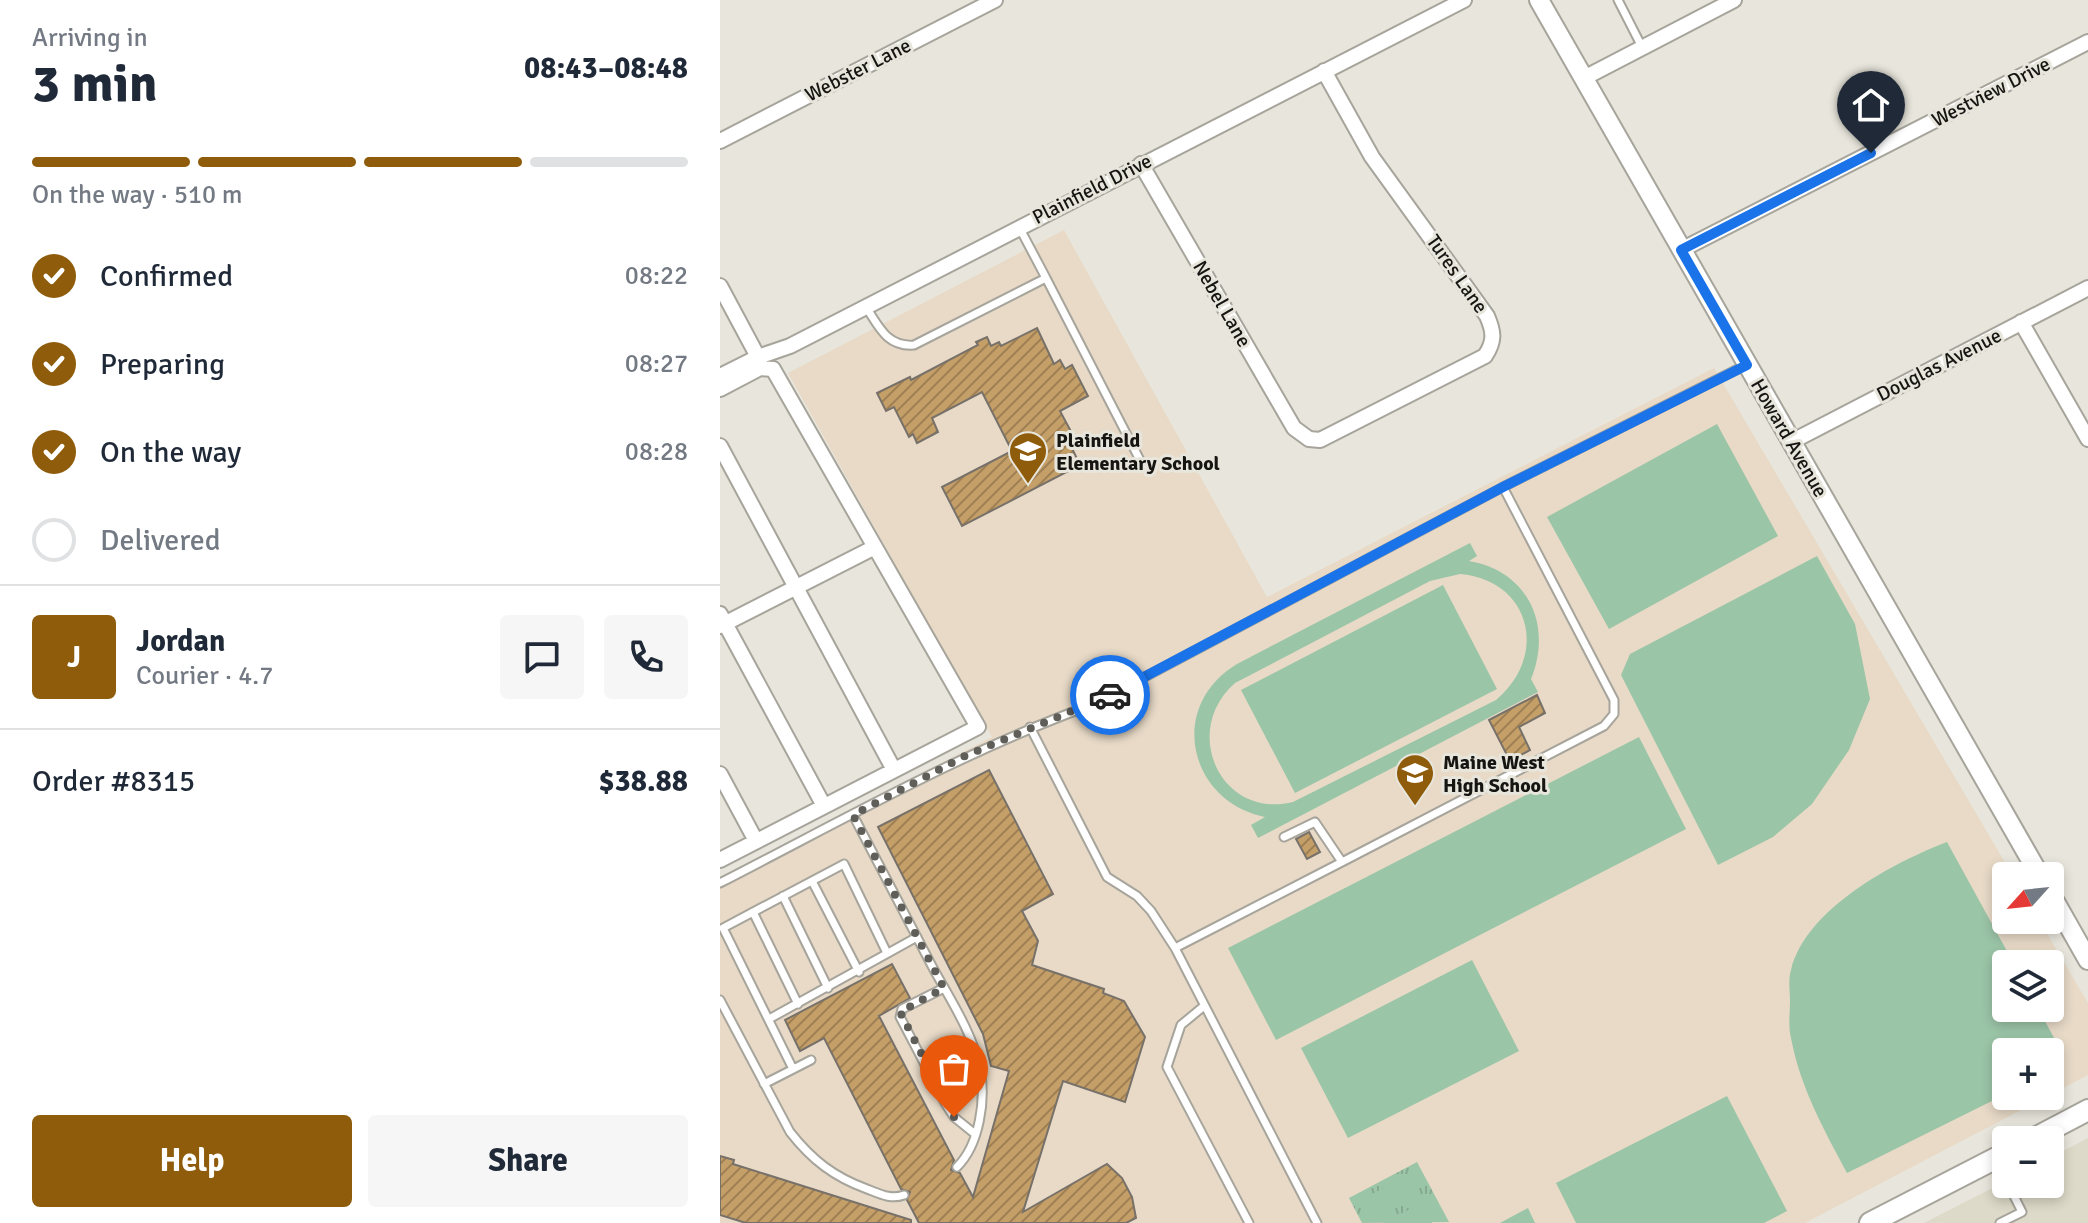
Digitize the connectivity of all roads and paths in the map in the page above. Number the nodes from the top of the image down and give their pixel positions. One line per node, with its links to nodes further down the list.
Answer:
1 (995, 0): 10 (street, Webster Lane)
2 (1464, 0): 8 (street, Plainfield Drive)
3 (1539, 0): 9 (street, Howard Avenue)
4 (1618, 0): 7 (lane)
5 (1734, 0): 7 (street)
6 (2088, 42): 13 (street, Westview Drive)
7 (1642, 47): 9 (street)
8 (1324, 71): 11 (street, Plainfield Drive); 23 (street, Tures Lane)
9 (1584, 78): 13 (street, Howard Avenue)
10 (720, 141)
11 (1141, 164): 12 (street, Plainfield Drive); 23 (street, Nebel Lane)
12 (1019, 227): 14 (lane); 17 (street, Plainfield Drive)
13 (1681, 250): 20 (street, Howard Avenue)
14 (1046, 278): 17 (lane); 27 (lane)
15 (720, 286): 19 (street)
16 (2088, 288): 18 (street, Douglas Avenue)
17 (866, 307): 19 (street, Plainfield Drive)
18 (2021, 322): 24 (street); 25 (street, Douglas Avenue)
19 (758, 357): 21 (street, Plainfield Drive)
20 (1747, 365): 25 (street, Howard Avenue); 28 (lane)
21 (720, 376)
22 (720, 389): 29 (street)
23 (1309, 439)
24 (2088, 439)
25 (1791, 442): 41 (street, Howard Avenue)
26 (720, 446): 30 (street)
27 (1143, 466)
28 (1503, 487): 32 (lane); 40 (lane)
29 (875, 547): 30 (street); 33 (street)
30 (796, 587): 31 (street); 33 (street)
31 (722, 621): 35 (street)
32 (1030, 727): 36 (lane); 48 (lane)
33 (894, 770): 35 (street)
34 (720, 774): 38 (street)
35 (824, 806): 38 (street)
36 (853, 815): 43 (lane); 47 (lane)
37 (1284, 837): 40 (lane)
38 (756, 841): 39 (street)
39 (720, 860)
40 (1342, 862): 48 (lane)
41 (2032, 862)
42 (812, 881): 44 (lane); 49 (lane); 51 (lane)
43 (720, 883)
44 (783, 896): 45 (lane); 52 (lane)
45 (753, 912): 55 (lane); 57 (lane)
46 (2064, 918): 50 (street)
47 (917, 937): 49 (lane); 53 (lane)
48 (1175, 948): 56 (lane)
49 (887, 953): 51 (lane)
50 (2088, 960)
51 (859, 972): 52 (lane)
52 (828, 988): 55 (lane)
53 (944, 988): 63 (lane); 63 (lane)
54 (720, 1000): 60 (lane)
55 (798, 1004): 57 (lane)
56 (1204, 1006): 68 (lane); 69 (lane)
57 (769, 1019): 59 (lane)
58 (811, 1060): 59 (lane)
59 (793, 1069): 60 (lane)
60 (764, 1084): 66 (lane)
61 (2088, 1110): 62 (main road)
62 (2058, 1126)
63 (975, 1134): 65 (lane)
64 (1992, 1160): 70 (main road)
65 (957, 1167)
66 (904, 1195)
67 (2015, 1198): 71 (lane)
68 (1249, 1223)
69 (1317, 1223)
70 (1870, 1223)
71 (2000, 1223)

